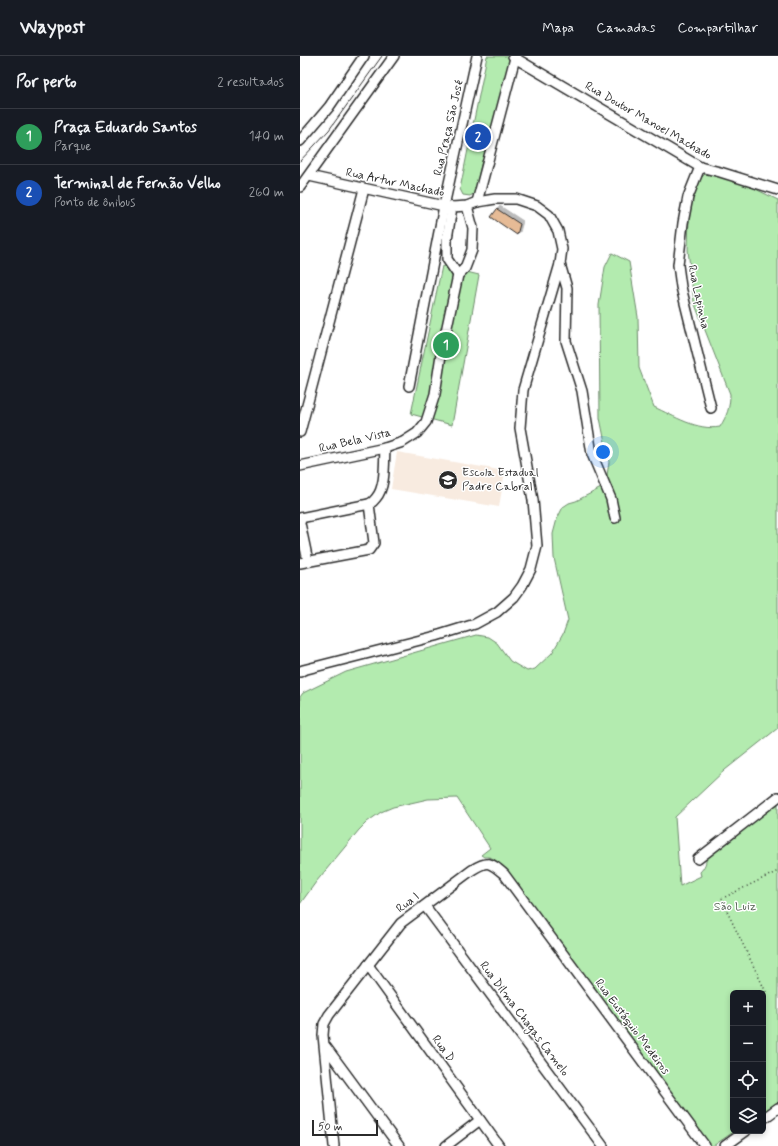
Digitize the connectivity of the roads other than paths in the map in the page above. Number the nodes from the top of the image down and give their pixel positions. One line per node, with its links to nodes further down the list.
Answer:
1 (364, 56): 5 (street)
2 (394, 56): 7 (street)
3 (478, 56): 12 (street, Rua Praça São José)
4 (514, 57): 6 (street, Rua Doutor Manoel Machado); 11 (street)
5 (302, 135)
6 (700, 168): 10 (street, Rua Doutor Manoel Machado); 17 (street, Rua Lapinha)
7 (309, 176): 8 (street); 9 (street, Rua Artur Machado)
8 (300, 187)
9 (364, 189): 12 (street, Rua Artur Machado); 18 (street)
10 (778, 190)
11 (476, 202): 13 (street, Rua Artur Machado); 14 (street, Rua Artur Machado)
12 (448, 206): 13 (street, Rua Artur Machado); 15 (street); 16 (street)
13 (467, 206): 15 (street)
14 (560, 264): 23 (street); 26 (street)
15 (458, 275): 19 (street, Rua Bela Vista)
16 (409, 386)
17 (711, 408)
18 (300, 432)
19 (385, 448): 20 (street, Rua Bela Vista); 21 (street)
20 (300, 466)
21 (369, 504): 22 (street); 25 (street)
22 (300, 518)
23 (615, 518)
24 (300, 523): 25 (street)
25 (304, 562)
26 (301, 670)
27 (778, 797): 28 (street)
28 (698, 859)
29 (425, 906): 30 (street, Rua I); 31 (street, Rua I); 41 (street, Rua Dilma Chagas Camelo)
30 (538, 921): 42 (street, Rua Eustáquio Medeiros)
31 (368, 965): 32 (street, Rua I); 35 (street, Rua D)
32 (325, 1046): 37 (street, Rua I); 38 (street)
33 (778, 1108): 34 (street)
34 (766, 1117)
35 (480, 1120): 39 (street); 40 (street, Rua D)
36 (742, 1134): 43 (street)
37 (334, 1146)
38 (399, 1146)
39 (446, 1146)
40 (499, 1146)
41 (603, 1146)
42 (705, 1146)
43 (725, 1146)

